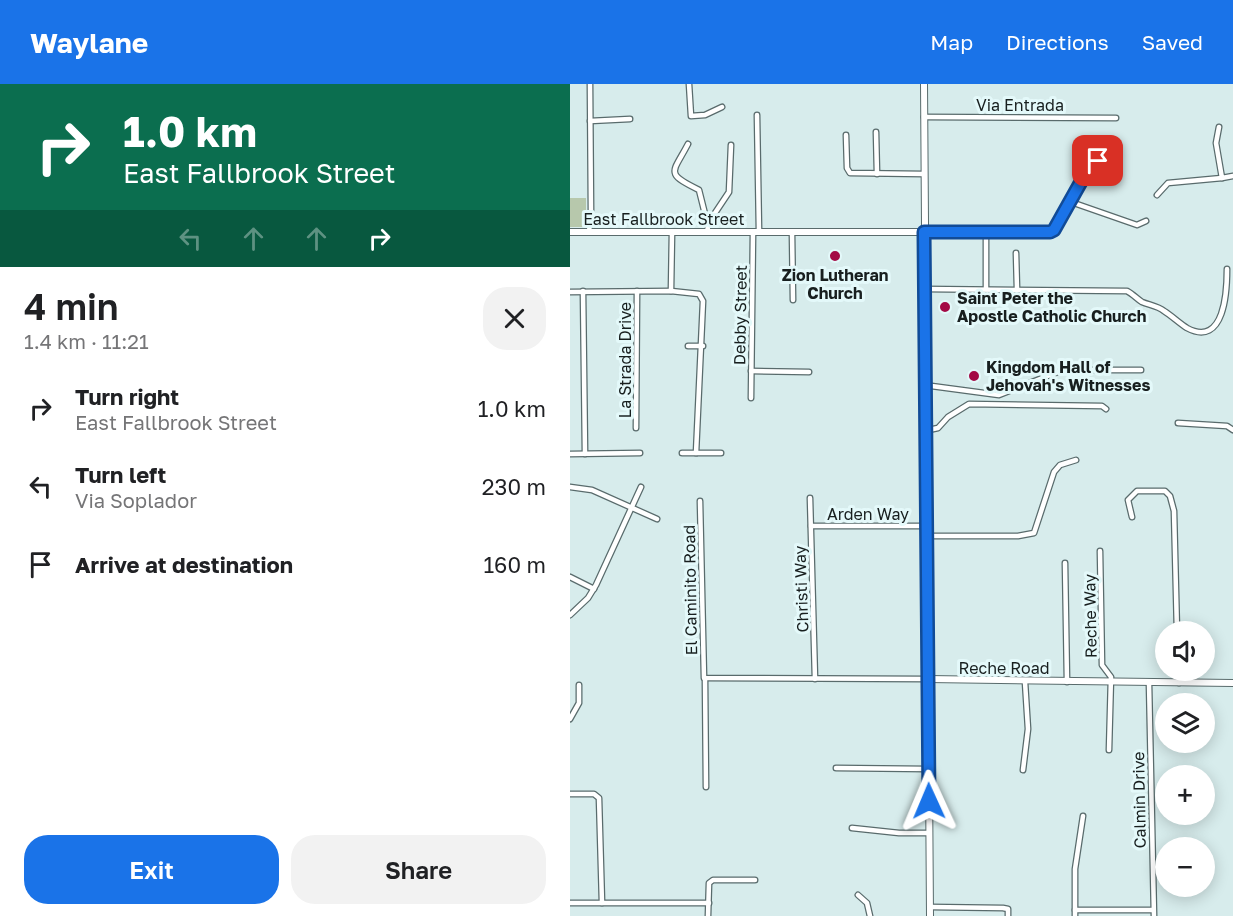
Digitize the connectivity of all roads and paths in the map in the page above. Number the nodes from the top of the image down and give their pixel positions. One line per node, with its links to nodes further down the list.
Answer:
1 (590, 84): 9 (street)
2 (689, 84): 4 (street)
3 (924, 84): 6 (main road)
4 (722, 107)
5 (757, 115): 28 (street, East Fallbrook Street)
6 (924, 117): 7 (street, Via Entrada); 17 (main road)
7 (1116, 118)
8 (630, 119): 9 (street)
9 (590, 121): 25 (street)
10 (1219, 128): 19 (street)
11 (876, 132): 16 (street)
12 (846, 135): 16 (street)
13 (688, 144): 22 (street, East Fallbrook Street)
14 (731, 146): 22 (street)
15 (1096, 149): 21 (street)
16 (877, 174): 17 (street)
17 (924, 174): 30 (main road)
18 (1233, 176): 19 (street)
19 (1222, 178): 20 (street)
20 (1156, 195)
21 (1071, 202): 23 (street); 31 (street, East Fallbrook Street)
22 (710, 220): 27 (street)
23 (1146, 221)
24 (570, 232): 25 (main road, East Fallbrook Street)
25 (589, 232): 26 (main road, East Fallbrook Street)
26 (672, 232): 27 (main road, East Fallbrook Street); 40 (street)
27 (707, 232): 28 (main road, East Fallbrook Street)
28 (756, 232): 29 (main road, East Fallbrook Street); 45 (street, Debby Street)
29 (792, 232): 30 (main road, East Fallbrook Street); 41 (street)
30 (924, 232): 31 (street, East Fallbrook Street); 34 (main road)
31 (986, 232): 35 (street)
32 (1017, 253): 36 (street)
33 (1227, 268): 36 (street)
34 (924, 289): 35 (street); 47 (main road)
35 (986, 289): 36 (street)
36 (1017, 289)
37 (570, 291): 38 (street)
38 (584, 291): 39 (street); 59 (street)
39 (637, 291): 40 (street); 51 (street, La Strada Drive)
40 (671, 291): 43 (street)
41 (793, 300)
42 (688, 346): 43 (street)
43 (703, 346): 56 (street)
44 (1140, 370): 47 (street)
45 (751, 371): 46 (street); 48 (street, Debby Street)
46 (809, 372)
47 (924, 385): 53 (main road)
48 (751, 398)
49 (1106, 409): 53 (street)
50 (1178, 423): 52 (street)
51 (636, 428)
52 (1233, 430)
53 (924, 431): 69 (main road)
54 (640, 453): 59 (street)
55 (682, 453): 56 (street)
56 (696, 453): 57 (street)
57 (721, 453)
58 (570, 454): 59 (street)
59 (585, 454)
60 (1076, 460): 70 (street)
61 (570, 487): 65 (street)
62 (640, 487): 65 (street)
63 (810, 498): 68 (street, Christi Way)
64 (700, 501): 77 (street, El Caminito Road)
65 (632, 507): 67 (street); 74 (street)
66 (1132, 517): 76 (street)
67 (657, 519)
68 (811, 526): 69 (street, Arden Way); 78 (street, Christi Way)
69 (925, 526): 70 (main road)
70 (925, 536): 79 (main road)
71 (1100, 551): 82 (street, Reche Way)
72 (1065, 563): 81 (street)
73 (570, 577): 74 (street)
74 (594, 589): 75 (street)
75 (570, 615)
76 (1177, 621)
77 (704, 678): 78 (street, Reche Road); 92 (street, El Caminito Road)
78 (815, 679): 79 (street, Reche Road)
79 (928, 679): 80 (main road, Reche Road); 90 (main road)
80 (1025, 682): 81 (main road, Reche Road); 91 (street)
81 (1067, 682): 82 (main road, Reche Road)
82 (1110, 683): 83 (main road, Reche Road); 88 (street, Reche Way)
83 (1149, 683): 84 (main road, Reche Road); 104 (street, Calmin Drive)
84 (1179, 683): 85 (main road, Reche Road)
85 (1233, 684)
86 (579, 685): 87 (street)
87 (570, 719)
88 (1109, 750)
89 (836, 768): 90 (street)
90 (928, 769): 96 (main road)
91 (1023, 770)
92 (706, 787)
93 (570, 794): 100 (street)
94 (1083, 816): 103 (street)
95 (852, 828): 96 (street)
96 (929, 833): 102 (main road)
97 (755, 880): 101 (street)
98 (858, 895): 106 (street)
99 (570, 903): 100 (street)
100 (602, 903): 101 (street)
101 (709, 903): 105 (street)
102 (930, 907): 107 (main road); 108 (street)
103 (1075, 910): 104 (street); 109 (street)
104 (1153, 913)
105 (708, 916)
106 (870, 916)
107 (930, 916)
108 (1008, 916)
109 (1075, 916)

